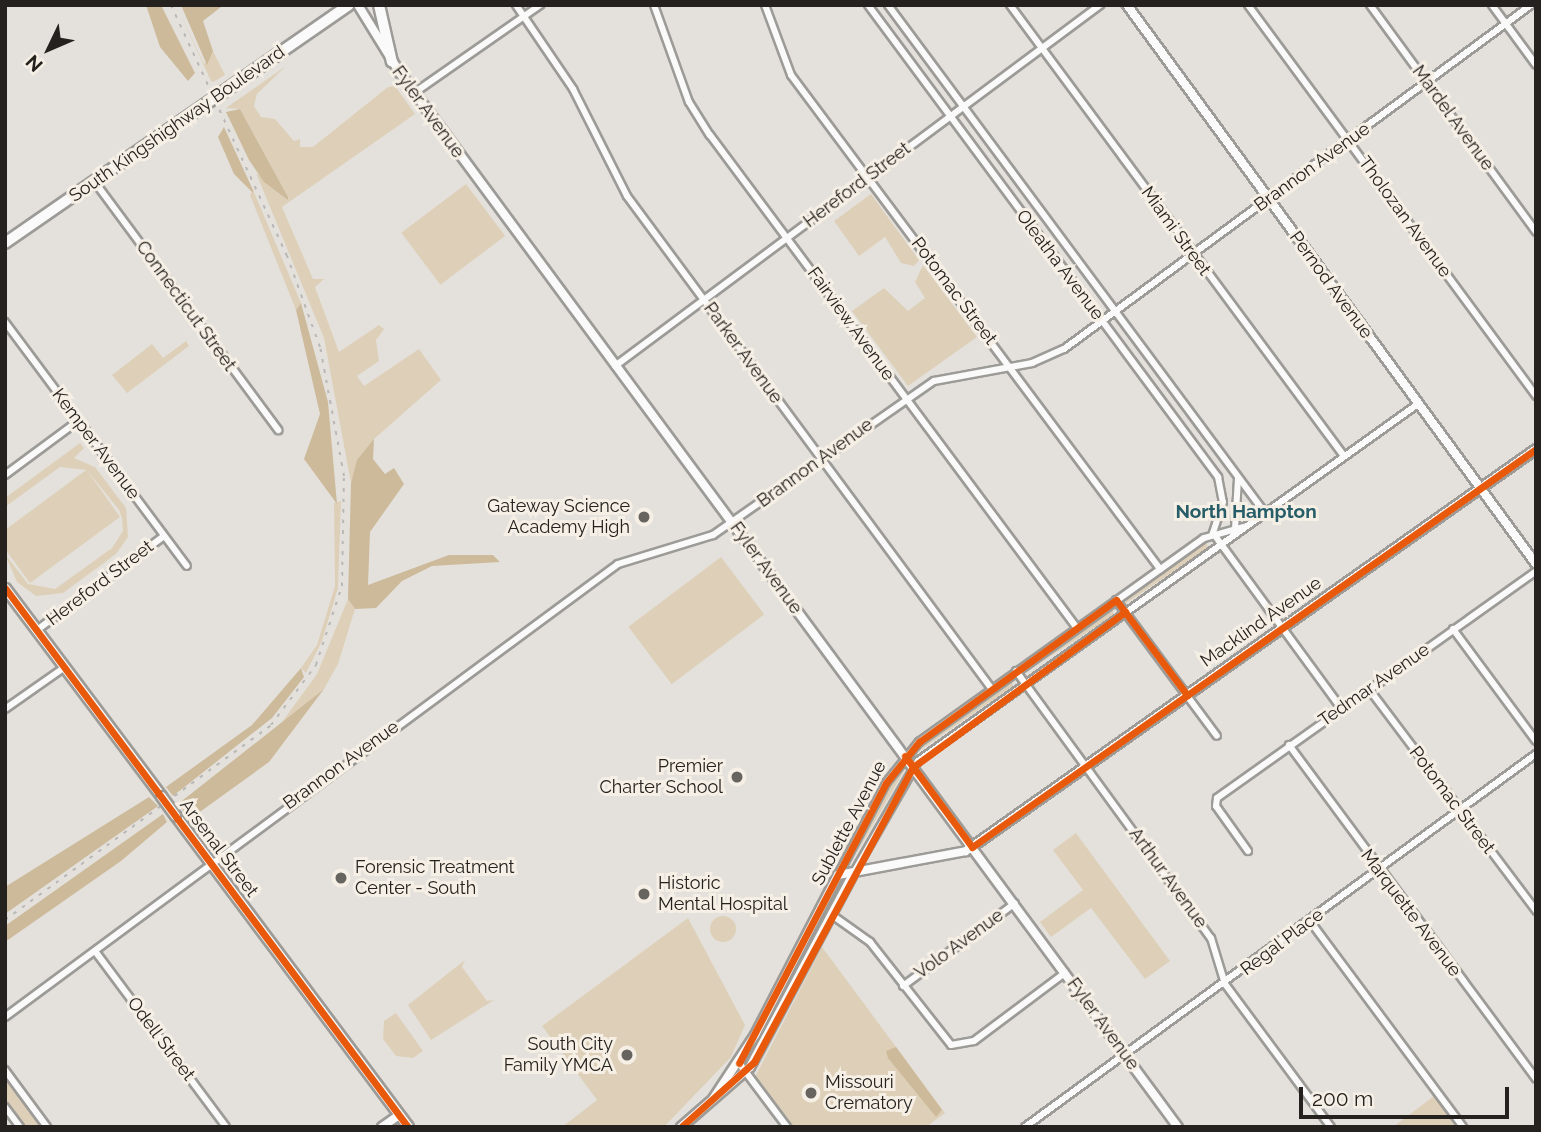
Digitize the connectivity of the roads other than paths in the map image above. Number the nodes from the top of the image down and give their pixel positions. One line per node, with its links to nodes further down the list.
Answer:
1 (349, 5): 28 (main road, South Kingshighway Boulevard)
2 (358, 5): 20 (street, Fyler Avenue)
3 (379, 5): 20 (main road)
4 (516, 5): 17 (street, Parker Avenue)
5 (540, 5): 17 (street)
6 (654, 5): 31 (street, Fairview Avenue)
7 (765, 5): 27 (street, Potomac Street)
8 (868, 5): 25 (street, Oleatha Avenue)
9 (888, 5): 24 (street, Oleatha Avenue)
10 (1010, 5): 19 (street, Miami Street)
11 (1100, 5): 19 (street, Hereford Street)
12 (1128, 5): 29 (street, Pernod Avenue)
13 (1248, 5): 26 (street, Tholozan Avenue)
14 (1370, 5): 22 (street, Mardel Avenue)
15 (1492, 5): 18 (street)
16 (1531, 5): 18 (street, Brannon Avenue)
17 (524, 16): 23 (street); 34 (street, Parker Avenue)
18 (1506, 24): 21 (street); 22 (street, Brannon Avenue)
19 (1042, 48): 24 (street, Hereford Street); 33 (street, Miami Street)
20 (392, 62): 23 (street, Fyler Avenue)
21 (1536, 65)
22 (1426, 83): 26 (street, Brannon Avenue); 30 (street, Mardel Avenue)
23 (414, 93): 38 (street, Fyler Avenue)
24 (964, 105): 25 (street, Hereford Street); 35 (street, Oleatha Avenue)
25 (950, 116): 27 (street, Hereford Street); 36 (street, Oleatha Avenue)
26 (1348, 140): 29 (street, Brannon Avenue); 40 (street, Tholozan Avenue)
27 (869, 176): 31 (street, Hereford Street); 39 (street, Potomac Street)
28 (94, 181): 32 (main road, South Kingshighway Boulevard); 44 (street, Connecticut Street)
29 (1268, 199): 33 (street, Brannon Avenue); 42 (street, Pernod Avenue)
30 (1536, 232)
31 (787, 237): 34 (street, Hereford Street); 41 (street, Fairview Avenue)
32 (5, 243)
33 (1193, 254): 35 (street, Brannon Avenue); 46 (street, Miami Street)
34 (704, 300): 38 (street, Hereford Street); 47 (street, Parker Avenue)
35 (1118, 309): 36 (street, Brannon Avenue); 48 (street, Oleatha Avenue)
36 (1102, 321): 39 (street, Brannon Avenue); 55 (street, Oleatha Avenue)
37 (5, 322): 43 (street, Kemper Avenue)
38 (615, 366): 52 (street, Fyler Avenue)
39 (1010, 368): 41 (street, Brannon Avenue); 61 (street, Potomac Street)
40 (1536, 396)
41 (906, 399): 47 (street, Brannon Avenue); 67 (street, Fairview Avenue)
42 (1418, 404): 46 (street, Sublette Avenue); 50 (street, Pernod Avenue)
43 (78, 421): 49 (street); 56 (street, Kemper Avenue)
44 (278, 430)
45 (1536, 449): 50 (street, Macklind Avenue)
46 (1344, 456): 51 (street, Sublette Avenue)
47 (821, 458): 52 (street, Brannon Avenue); 73 (street, Parker Avenue)
48 (1233, 468): 51 (street, Oleatha Avenue); 54 (street, Oleatha Avenue)
49 (5, 475)
50 (1479, 487): 59 (street, Pernod Avenue); 66 (street, Macklind Avenue)
51 (1265, 513): 53 (street, Sublette Avenue)
52 (733, 523): 82 (street, Fyler Avenue); 88 (street, Brannon Avenue)
53 (1248, 525): 54 (street, Sublette Avenue); 57 (street, Sublette Avenue)
54 (1235, 529): 55 (street, Sublette Avenue); 57 (street, Oleatha Avenue)
55 (1213, 533): 58 (street); 61 (street, Sublette Avenue)
56 (164, 536): 60 (street, Kemper Avenue); 69 (street, Hereford Street)
57 (1228, 539): 58 (street, Sublette Avenue)
58 (1221, 544): 65 (street, Sublette Avenue); 66 (street)
59 (1536, 564)
60 (187, 566)
61 (1160, 569): 64 (street, Sublette Avenue)
62 (1536, 571): 68 (street, Tedmar Avenue)
63 (5, 588): 69 (main road, Arsenal Street)
64 (1116, 600): 65 (street); 67 (street, Sublette Avenue)
65 (1125, 612): 72 (street, Sublette Avenue); 75 (street)
66 (1283, 626): 75 (street, Macklind Avenue); 76 (street)
67 (1077, 628): 71 (street, Sublette Avenue)
68 (1453, 629): 74 (street, Tedmar Avenue); 79 (street)
69 (37, 630): 70 (main road, Arsenal Street)
70 (65, 667): 77 (street); 88 (main road, Arsenal Street, bridge)
71 (1016, 671): 72 (street, Arthur Avenue); 73 (street, Sublette Avenue)
72 (1024, 684): 83 (street, Arthur Avenue); 84 (street, Sublette Avenue)
73 (991, 688): 82 (street, Sublette Avenue)
74 (1368, 689): 76 (street, Tedmar Avenue); 85 (street, Potomac Street)
75 (1186, 695): 78 (street); 83 (street, Macklind Avenue)
76 (1341, 708): 80 (street, Tedmar Avenue)
77 (5, 709)
78 (1217, 736)
79 (1536, 741)
80 (1289, 745): 87 (street, Tedmar Avenue); 89 (street, Marquette Avenue)
81 (1536, 754): 85 (street, Regal Place)
82 (905, 756): 84 (street, Fyler Avenue); 90 (street, Sublette Avenue)
83 (1085, 766): 86 (street, Macklind Avenue); 98 (street, Arthur Avenue)
84 (913, 767): 86 (street, Fyler Avenue); 91 (street, Sublette Avenue)
85 (1460, 809): 89 (street, Regal Place); 93 (street, Potomac Street)
86 (972, 847): 91 (street, Macklind Avenue); 92 (street, Fyler Avenue)
87 (1248, 851)
88 (210, 862): 96 (street, Brannon Avenue); 108 (main road, Arsenal Street)
89 (1380, 871): 95 (street, Regal Place); 105 (street, Marquette Avenue)
90 (838, 875): 91 (street, Macklind Avenue); 102 (street, Sublette Avenue)
91 (852, 876): 94 (street, Sublette Avenue)
92 (1015, 903): 97 (street, Fyler Avenue); 99 (street, Volo Avenue)
93 (1536, 911)
94 (832, 915): 99 (street); 104 (street, Sublette Avenue)
95 (1310, 921): 98 (street, Regal Place); 119 (street)
96 (95, 951): 100 (street, Brannon Avenue); 111 (street, Odell Street)
97 (1065, 973): 99 (street); 101 (street, Fyler Avenue)
98 (1225, 984): 101 (street, Regal Place); 118 (street, Arthur Avenue)
99 (903, 986)
100 (5, 1017)
101 (1126, 1056): 116 (street, Regal Place); 117 (street, Fyler Avenue)
102 (739, 1063): 104 (street); 106 (street, Sublette Avenue)
103 (5, 1070): 110 (street)
104 (746, 1073): 106 (street, Sublette Avenue); 115 (street)
105 (1536, 1079)
106 (713, 1099): 114 (street, Sublette Avenue)
107 (5, 1107): 109 (street)
108 (399, 1115): 112 (street); 113 (main road, Arsenal Street)
109 (20, 1127)
110 (47, 1127)
111 (226, 1127)
112 (382, 1127)
113 (408, 1127)
114 (681, 1127)
115 (787, 1127)
116 (1025, 1127)
117 (1178, 1127)
118 (1331, 1127)
119 (1463, 1127)

